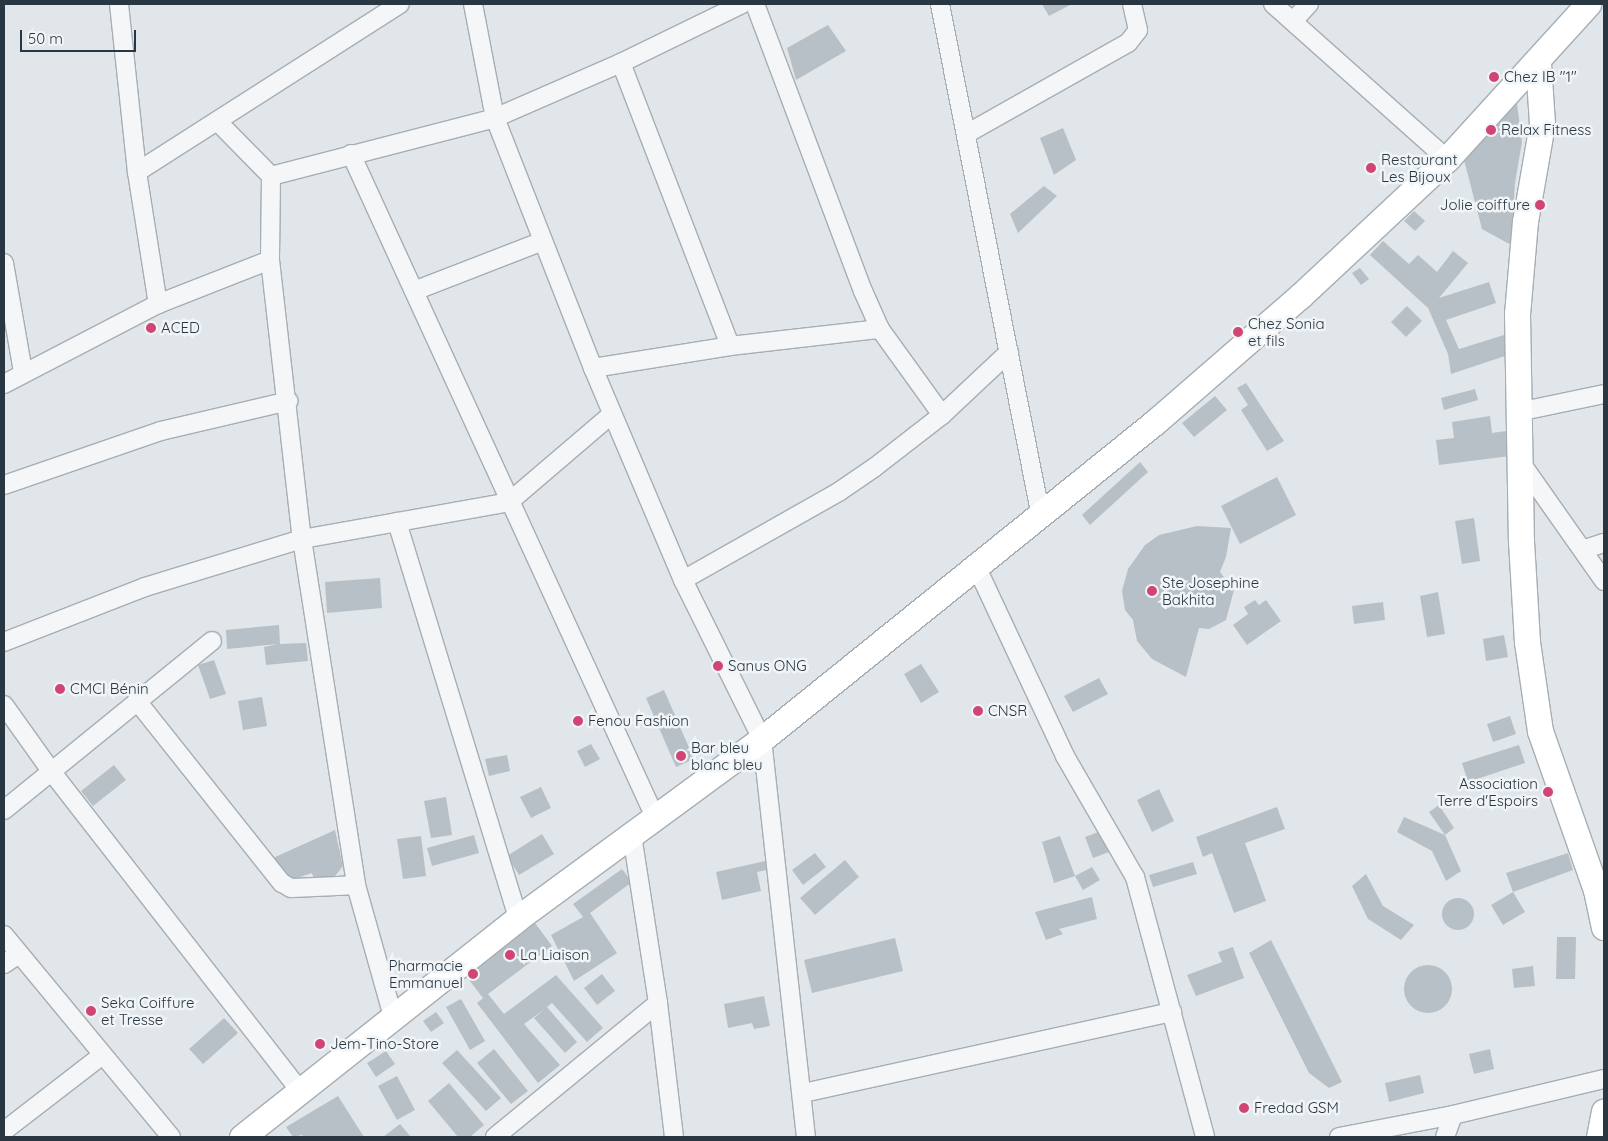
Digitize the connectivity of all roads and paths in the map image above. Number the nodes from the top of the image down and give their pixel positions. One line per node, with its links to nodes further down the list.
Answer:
1 (119, 4): 19 (street)
2 (400, 4): 15 (street)
3 (473, 4): 14 (street)
4 (742, 4): 12 (street)
5 (755, 4): 27 (street)
6 (940, 4): 16 (street)
7 (1132, 4): 16 (street)
8 (1273, 4): 11 (street)
9 (1309, 4): 11 (street)
10 (1578, 8): 13 (main road)
11 (1294, 20): 18 (street)
12 (621, 63): 14 (street); 28 (street)
13 (1538, 63): 18 (main road); 35 (main road)
14 (495, 118): 17 (street); 21 (street)
15 (217, 121): 19 (street); 20 (street)
16 (968, 133): 29 (street)
17 (351, 154): 20 (street); 24 (street)
18 (1447, 159): 41 (main road)
19 (137, 172): 25 (street)
20 (272, 176): 22 (street)
21 (543, 241): 24 (street); 30 (street)
22 (270, 260): 25 (street); 34 (street)
23 (4, 263): 26 (street)
24 (414, 291): 40 (street)
25 (158, 304): 31 (street)
26 (8, 308): 31 (street)
27 (880, 329): 28 (street); 37 (street)
28 (730, 346): 30 (street)
29 (1009, 352): 37 (street); 41 (street)
30 (593, 368): 36 (street)
31 (23, 372): 32 (street)
32 (4, 384)
33 (1604, 394): 35 (street)
34 (289, 401): 39 (street); 43 (street)
35 (1518, 412): 38 (main road)
36 (612, 414): 40 (street); 47 (street)
37 (942, 415): 47 (street)
38 (1519, 460): 45 (street); 60 (main road)
39 (4, 485)
40 (509, 502): 42 (street); 56 (street)
41 (1040, 517): 46 (main road)
42 (397, 522): 43 (street); 59 (street)
43 (302, 539): 50 (street); 58 (street)
44 (1604, 543): 45 (street)
45 (1585, 549): 48 (street)
46 (977, 568): 53 (main road); 65 (street)
47 (683, 580): 53 (street)
48 (1604, 581)
49 (212, 641): 51 (street)
50 (4, 642)
51 (137, 702): 54 (street); 58 (street)
52 (4, 705): 54 (street)
53 (762, 739): 56 (main road); 70 (street)
54 (51, 771): 55 (street); 69 (street)
55 (4, 810)
56 (655, 818): 57 (main road)
57 (632, 835): 59 (main road); 64 (street)
58 (356, 886): 66 (street)
59 (518, 918): 66 (main road)
60 (1604, 927)
61 (4, 935): 62 (street)
62 (19, 954): 63 (street); 67 (street)
63 (4, 964)
64 (658, 1003): 76 (street); 77 (street)
65 (1172, 1012): 70 (street); 79 (street)
66 (393, 1017): 69 (main road)
67 (101, 1056): 73 (street); 74 (street)
68 (1604, 1079): 72 (street)
69 (300, 1091): 75 (main road)
70 (803, 1094): 78 (street)
71 (1604, 1111): 82 (main road)
72 (1453, 1115): 80 (street); 81 (street)
73 (4, 1131)
74 (171, 1137)
75 (242, 1137)
76 (495, 1137)
77 (674, 1137)
78 (806, 1137)
79 (1205, 1137)
80 (1339, 1137)
81 (1445, 1137)
82 (1599, 1137)

